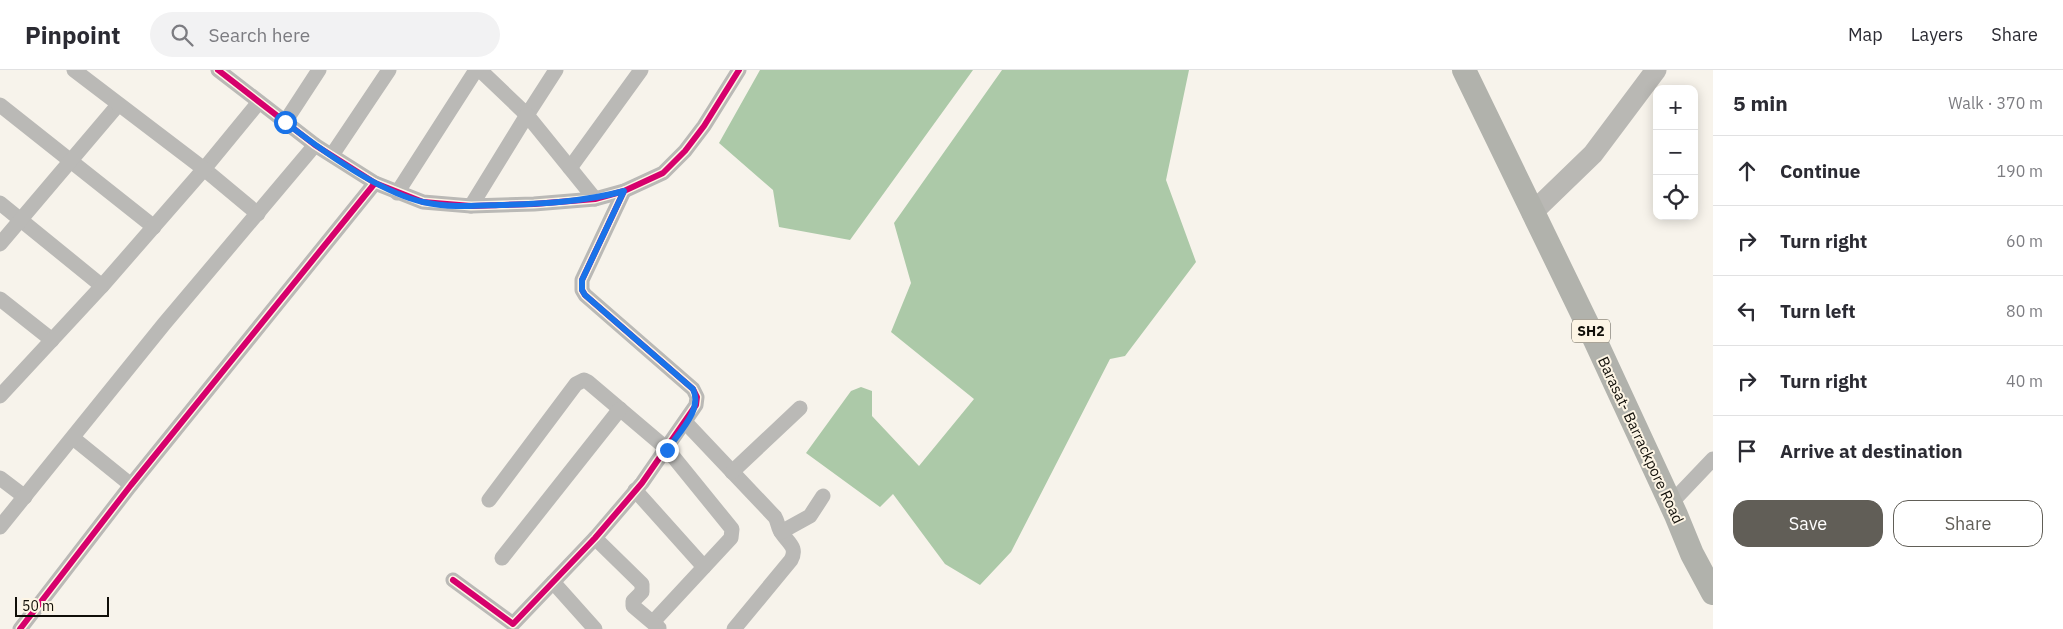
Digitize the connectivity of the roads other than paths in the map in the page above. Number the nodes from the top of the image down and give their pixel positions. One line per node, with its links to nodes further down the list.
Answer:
1 (74, 70): 13 (street)
2 (218, 70): 11 (street)
3 (319, 70): 15 (street)
4 (388, 70): 17 (street)
5 (478, 70): 14 (street); 23 (street)
6 (556, 70): 14 (street)
7 (641, 70): 19 (street)
8 (739, 70): 22 (street)
9 (1464, 70): 27 (main road, Barasat- Barrackpore Road / SH2)
10 (1656, 70): 27 (street)
11 (259, 102): 15 (street); 20 (street)
12 (0, 104): 18 (street)
13 (118, 105): 18 (street); 20 (street)
14 (527, 115): 19 (street); 26 (street)
15 (285, 122): 16 (street)
16 (315, 144): 17 (street); 28 (street)
17 (332, 155): 21 (street)
18 (70, 162): 29 (street); 30 (street)
19 (570, 168): 24 (street)
20 (204, 170): 28 (street); 30 (street)
21 (375, 183): 23 (street); 44 (street)
22 (624, 191): 24 (street); 38 (street)
23 (397, 193): 26 (street)
24 (595, 198): 26 (street)
25 (0, 203): 29 (street)
26 (471, 206)
27 (1532, 213): 49 (main road, Barasat- Barrackpore Road / SH2)
28 (258, 214): 39 (street)
29 (20, 220): 31 (street); 32 (street)
30 (154, 227): 32 (street)
31 (0, 244)
32 (102, 286): 34 (street)
33 (0, 300): 34 (street)
34 (52, 340): 35 (street)
35 (0, 396)
36 (800, 408): 42 (street)
37 (620, 409): 40 (street); 48 (street); 53 (street)
38 (686, 423): 40 (street); 42 (street)
39 (73, 438): 44 (street); 47 (street)
40 (667, 450): 45 (street); 54 (street)
41 (1713, 460): 49 (street)
42 (732, 472): 51 (street)
43 (0, 478): 47 (street)
44 (131, 484): 60 (street)
45 (635, 490): 52 (street); 54 (street)
46 (823, 496): 51 (street)
47 (25, 497): 50 (street)
48 (489, 500)
49 (1671, 503): 57 (main road, Barasat- Barrackpore Road / SH2)
50 (0, 527)
51 (781, 532): 62 (street)
52 (595, 538): 56 (street); 59 (street)
53 (502, 558)
54 (704, 567): 59 (street)
55 (453, 580): 58 (street)
56 (553, 582): 58 (street); 61 (street)
57 (1713, 593)
58 (516, 626)
59 (657, 626)
60 (20, 629)
61 (595, 629)
62 (734, 629)

